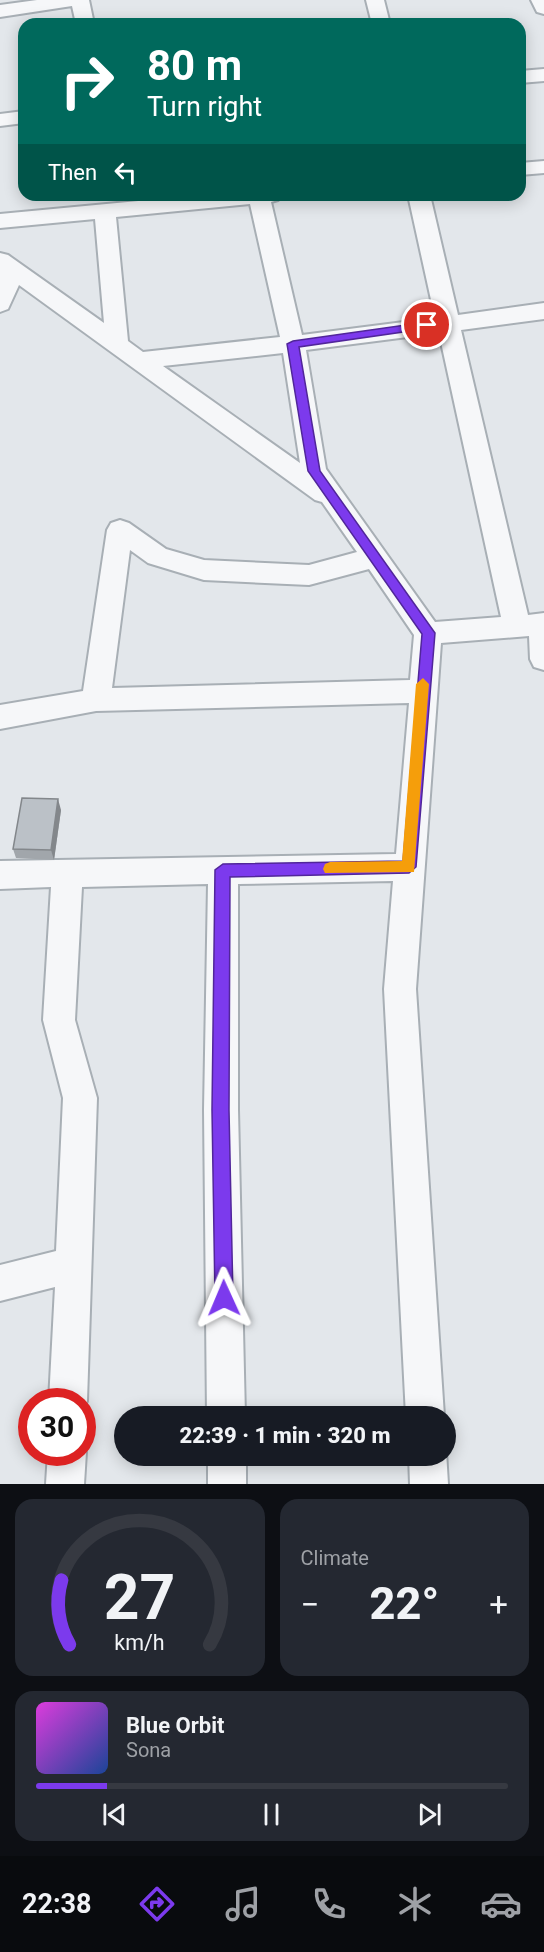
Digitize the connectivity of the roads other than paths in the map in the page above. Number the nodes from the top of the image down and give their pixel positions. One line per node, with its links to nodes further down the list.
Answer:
1 (75, 0): 6 (street)
2 (80, 0): 7 (street)
3 (375, 0): 8 (street)
4 (540, 0): 5 (street)
5 (544, 8)
6 (0, 11)
7 (84, 18)
8 (380, 18)
9 (544, 75): 10 (street)
10 (526, 76)
11 (18, 118): 12 (street)
12 (0, 120)
13 (544, 167): 14 (street)
14 (526, 169)
15 (204, 201): 18 (street)
16 (264, 201): 25 (street)
17 (420, 201): 23 (street)
18 (105, 211): 19 (street); 24 (street)
19 (0, 221)
20 (7, 265): 21 (street); 24 (street)
21 (0, 304)
22 (544, 310): 23 (street)
23 (450, 322): 25 (street); 29 (street)
24 (117, 344): 26 (street)
25 (293, 344): 26 (street); 27 (street)
26 (139, 360): 27 (street)
27 (336, 501): 28 (street)
28 (377, 557): 30 (street); 33 (street)
29 (534, 625): 30 (street); 31 (street)
30 (428, 633): 32 (street)
31 (544, 659)
32 (422, 691): 33 (street); 35 (street)
33 (96, 700): 34 (street)
34 (0, 717)
35 (409, 867): 36 (street); 43 (street)
36 (223, 870): 37 (street); 42 (street)
37 (68, 874): 38 (street); 39 (street)
38 (0, 875)
39 (73, 1265): 40 (street); 41 (street)
40 (0, 1283)
41 (68, 1388)
42 (226, 1406)
43 (424, 1406)
44 (66, 1466): 47 (street)
45 (227, 1466): 48 (street)
46 (428, 1466): 49 (street)
47 (65, 1484)
48 (228, 1484)
49 (429, 1484)

